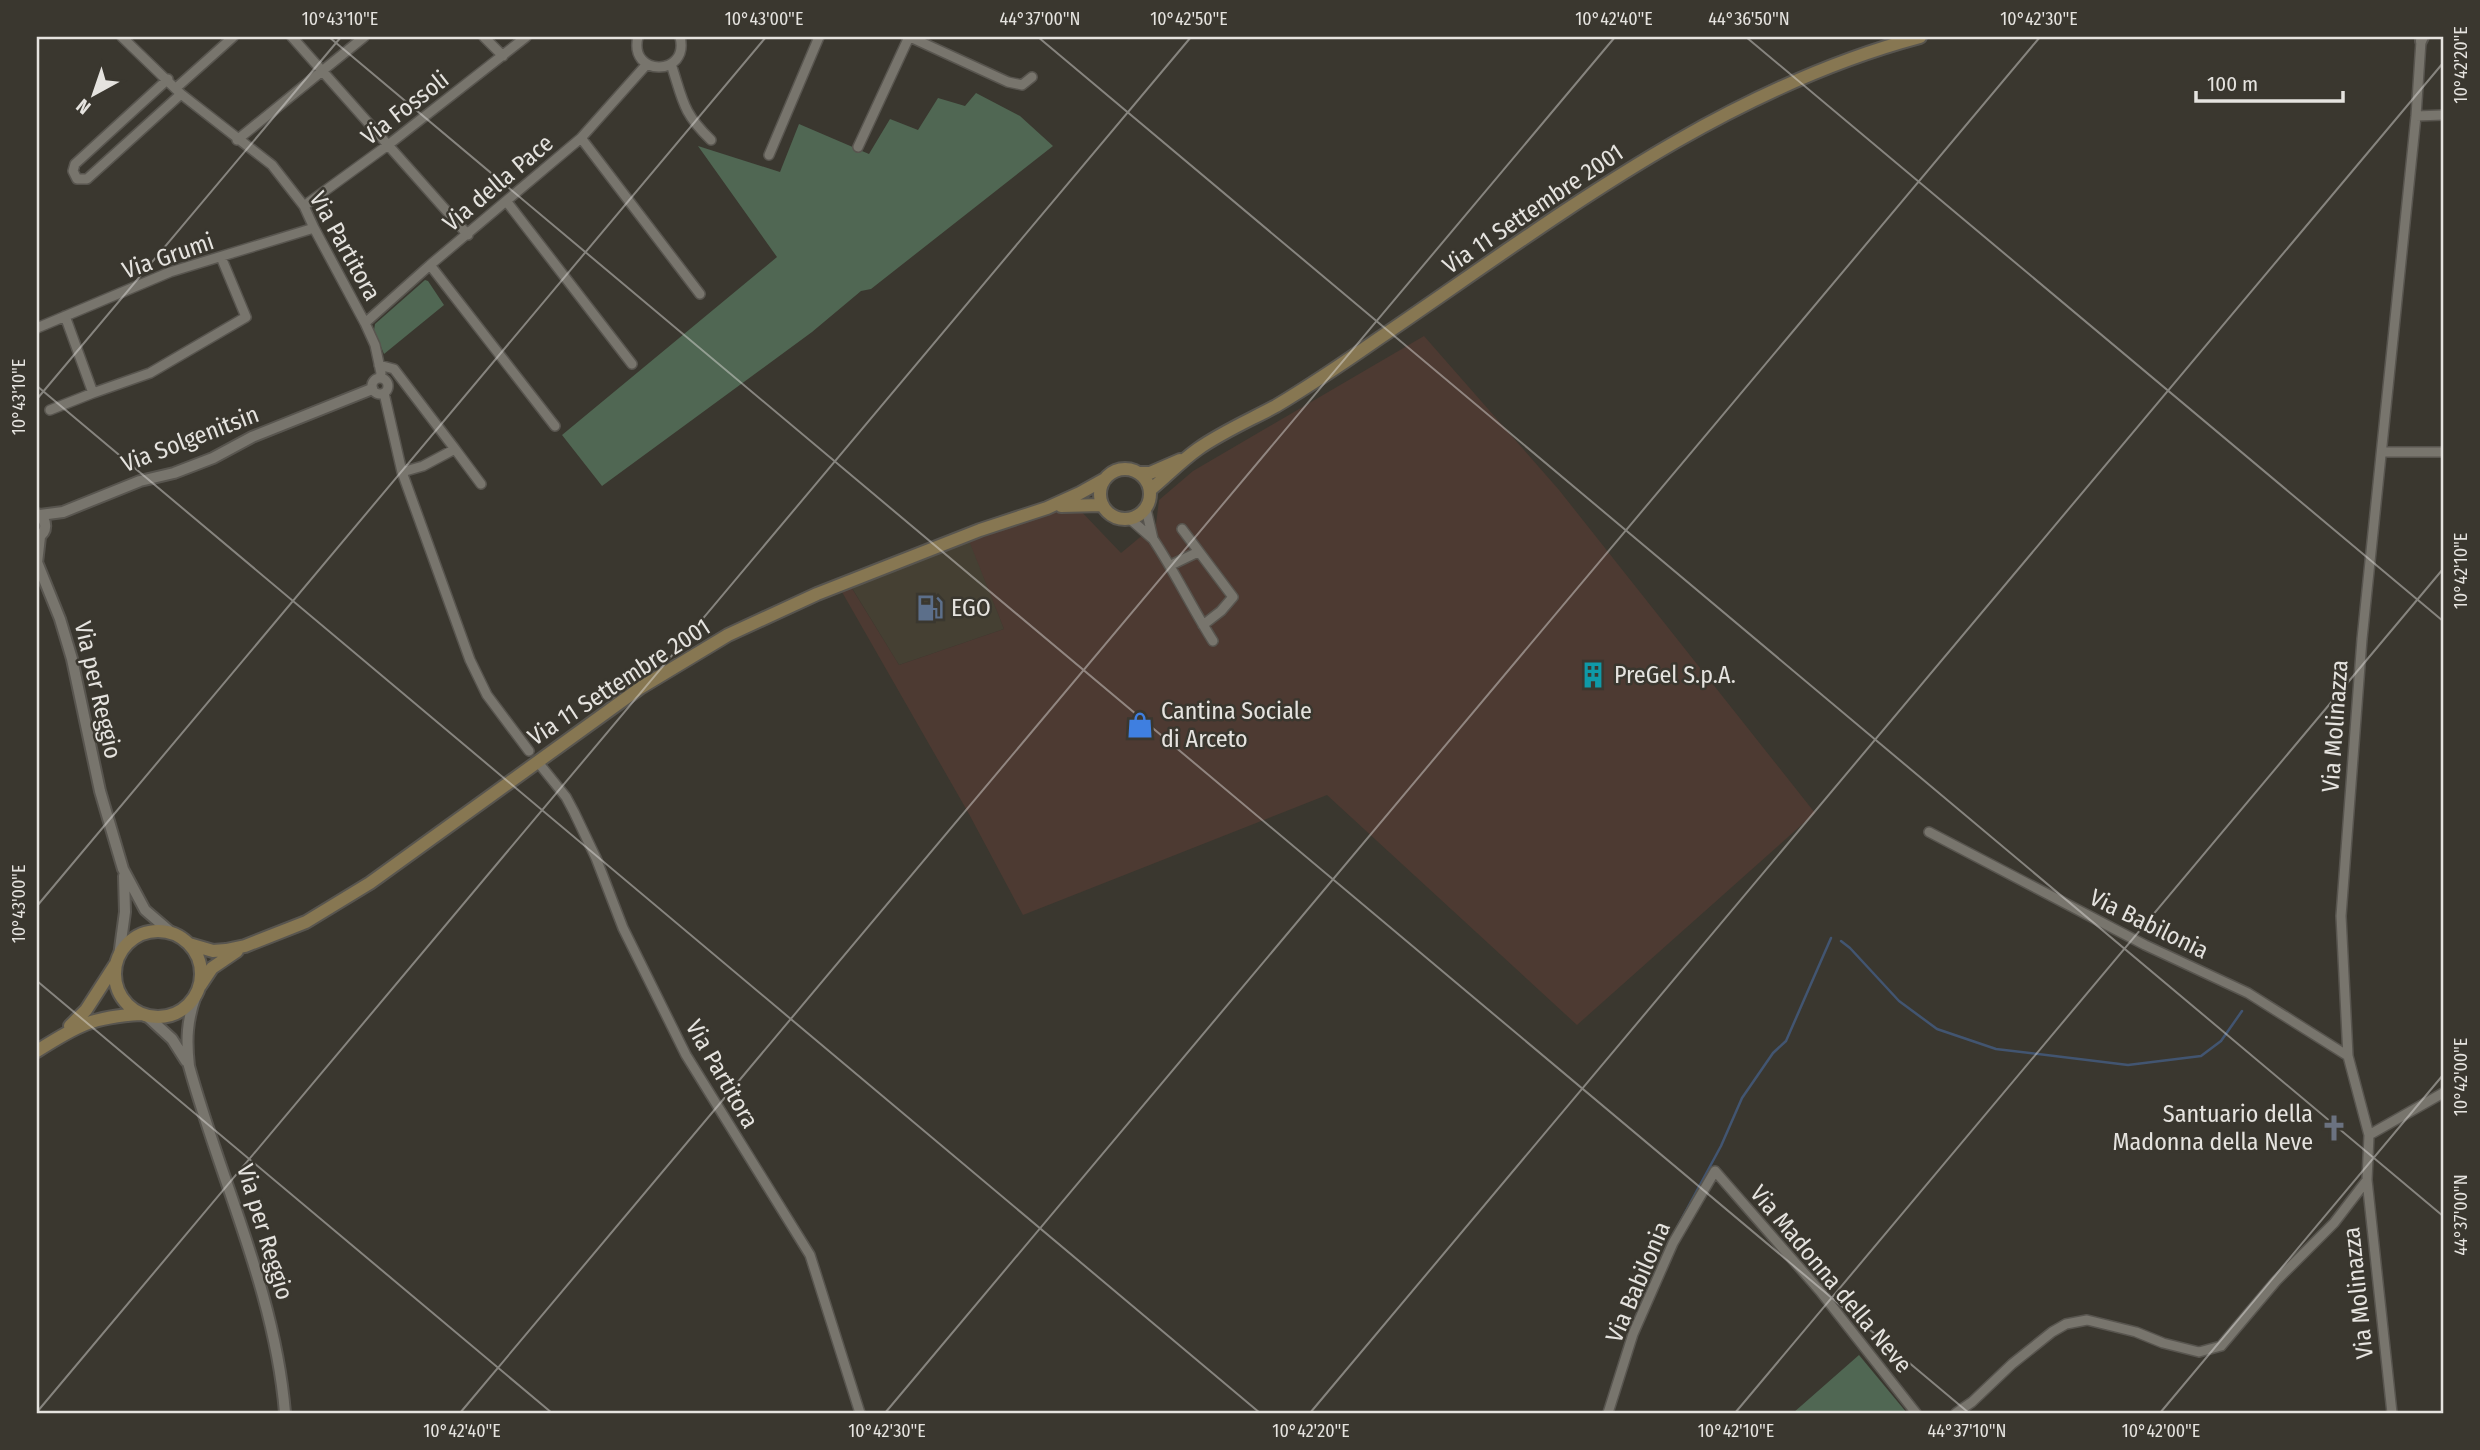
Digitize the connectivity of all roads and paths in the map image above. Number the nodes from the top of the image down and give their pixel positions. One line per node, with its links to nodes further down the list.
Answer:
1 (122, 37): 18 (street, Via Partitora)
2 (233, 37): 19 (street)
3 (292, 37): 16 (street)
4 (364, 37): 16 (street)
5 (484, 37): 13 (street)
6 (526, 37): 13 (street, Via Fossoli)
7 (638, 37): 14 (street)
8 (681, 37): 15 (street)
9 (819, 37): 27 (street)
10 (909, 37): 17 (street); 26 (street)
11 (1920, 37): 49 (main road, Via 11 Settembre 2001)
12 (2422, 38): 21 (street, Via Molinazza)
13 (503, 55): 25 (street, Via Fossoli)
14 (647, 64): 15 (street); 22 (street, Via della Pace)
15 (671, 64): 24 (street)
16 (321, 69): 23 (street); 25 (street)
17 (1032, 78)
18 (168, 79): 19 (street, Via Partitora); 19 (street)
19 (178, 91): 23 (street, Via Partitora)
20 (2443, 115): 21 (street)
21 (2416, 116): 47 (street, Via Molinazza)
22 (581, 138): 28 (street, Via della Pace); 34 (street)
23 (237, 140): 29 (street, Via Partitora)
24 (711, 140)
25 (388, 145): 29 (street, Via Fossoli); 31 (street)
26 (858, 147)
27 (769, 155)
28 (507, 202): 31 (street, Via della Pace); 38 (street)
29 (304, 206): 30 (street, Via Partitora)
30 (314, 228): 32 (street, Via Grumi); 36 (street, Via Partitora)
31 (468, 235): 33 (street, Via della Pace)
32 (221, 257): 35 (street, Via Grumi); 42 (street)
33 (430, 265): 36 (street, Via della Pace); 45 (street)
34 (700, 293)
35 (65, 316): 37 (street, Via Grumi); 42 (street)
36 (365, 323): 39 (street, Via Partitora)
37 (37, 328)
38 (632, 364)
39 (379, 365): 40 (street, Via Partitora); 46 (street)
40 (380, 378): 41 (street); 43 (street, Via Partitora)
41 (372, 389): 43 (street); 58 (street, Via Solgenitsin)
42 (93, 393): 44 (street)
43 (384, 393): 50 (street, Via Partitora)
44 (50, 410)
45 (555, 426)
46 (455, 449): 50 (street); 53 (street)
47 (2382, 452): 48 (street); 80 (street, Via Molinazza)
48 (2443, 452)
49 (1190, 455): 51 (main road, Via 11 Settembre 2001); 54 (main road, Via 11 Settembre 2001)
50 (402, 472): 69 (street, Via Partitora)
51 (1140, 473): 52 (main road, Via 11 Settembre 2001); 54 (main road)
52 (1105, 479): 55 (main road); 56 (main road, Via 11 Settembre 2001)
53 (481, 484)
54 (1150, 490): 57 (main road)
55 (1102, 505): 56 (main road, Via 11 Settembre 2001); 60 (main road, Via 11 Settembre 2001)
56 (1047, 508): 69 (main road, Via 11 Settembre 2001)
57 (1146, 509): 60 (main road); 63 (street)
58 (63, 512): 59 (street, Via Solgenitsin); 62 (street, Via Solgenitsin)
59 (38, 514): 62 (street, Via per Reggio)
60 (1130, 519): 63 (street)
61 (1182, 529): 64 (street)
62 (41, 535): 65 (street, Via per Reggio)
63 (1153, 540): 66 (street)
64 (1198, 552): 66 (street); 67 (street)
65 (37, 563): 71 (street, Via per Reggio)
66 (1171, 565): 67 (street)
67 (1203, 625): 68 (street)
68 (1213, 640)
69 (533, 756): 74 (main road, Via 11 Settembre 2001); 87 (street, Via Partitora)
70 (1929, 832): 80 (street, Via Babilonia)
71 (123, 869): 72 (street, Via per Reggio); 75 (street, Via per Reggio)
72 (173, 934): 73 (main road, Via 11 Settembre 2001); 75 (main road, Via 11 Settembre 2001)
73 (189, 944): 74 (main road, Via 11 Settembre 2001); 76 (main road)
74 (245, 946): 76 (main road, Via 11 Settembre 2001)
75 (118, 959): 77 (main road); 78 (main road, Via 11 Settembre 2001)
76 (197, 992): 77 (main road, Via 11 Settembre 2001); 81 (street, Via per Reggio)
77 (145, 1015): 78 (main road, Via 11 Settembre 2001); 81 (street, Via per Reggio)
78 (60, 1036): 79 (main road, Via 11 Settembre 2001)
79 (37, 1051)
80 (2348, 1056): 83 (street, Via Molinazza)
81 (189, 1066): 86 (street, Via per Reggio)
82 (2443, 1093): 83 (street)
83 (2369, 1135): 85 (street, Via Molinazza)
84 (1715, 1171): 88 (street, Via Babilonia); 89 (street, Via Madonna della Neve)
85 (2367, 1180): 90 (street); 91 (street, Via Molinazza)
86 (285, 1413)
87 (860, 1413)
88 (1608, 1413)
89 (1916, 1413)
90 (1956, 1413)
91 (2392, 1413)

